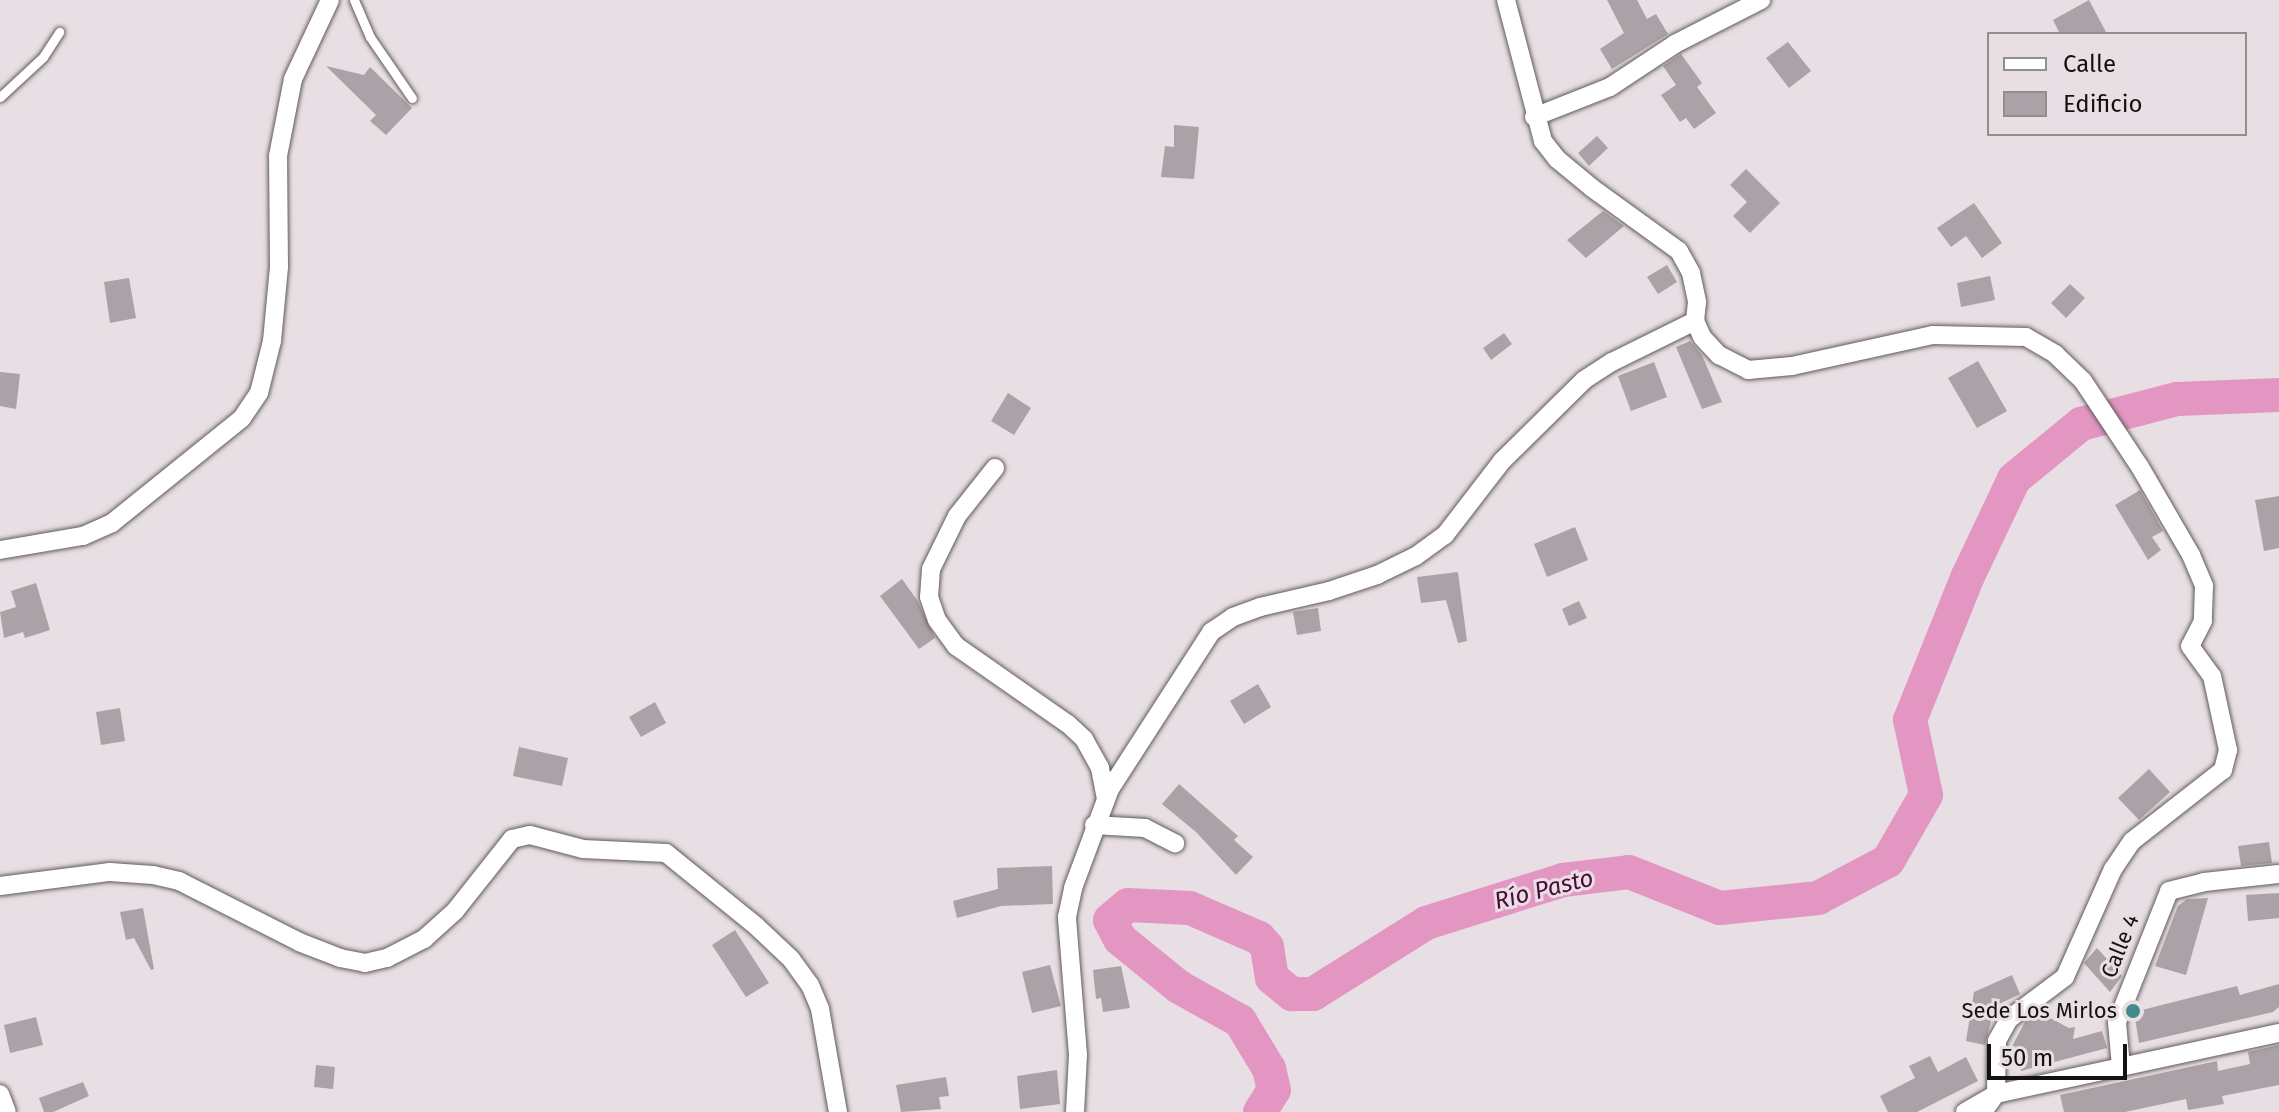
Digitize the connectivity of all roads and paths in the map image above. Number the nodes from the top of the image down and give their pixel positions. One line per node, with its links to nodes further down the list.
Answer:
1 (330, 0): 11 (street)
2 (354, 0): 7 (lane)
3 (1506, 0): 8 (street)
4 (1761, 0): 8 (street)
5 (59, 32): 6 (lane)
6 (0, 97)
7 (412, 98)
8 (1534, 117): 9 (street)
9 (1695, 321): 12 (street); 20 (street)
10 (995, 468): 12 (street)
11 (0, 550)
12 (1106, 799): 13 (street)
13 (1094, 825): 14 (street); 23 (street)
14 (1175, 843)
15 (2279, 874): 18 (street, Calle 4)
16 (0, 886): 22 (street)
17 (2279, 1033): 18 (street)
18 (2121, 1067): 20 (street)
19 (0, 1094): 21 (street)
20 (1996, 1094): 24 (street); 25 (street)
21 (7, 1112)
22 (838, 1112)
23 (1075, 1112)
24 (1965, 1112)
25 (1983, 1112)

